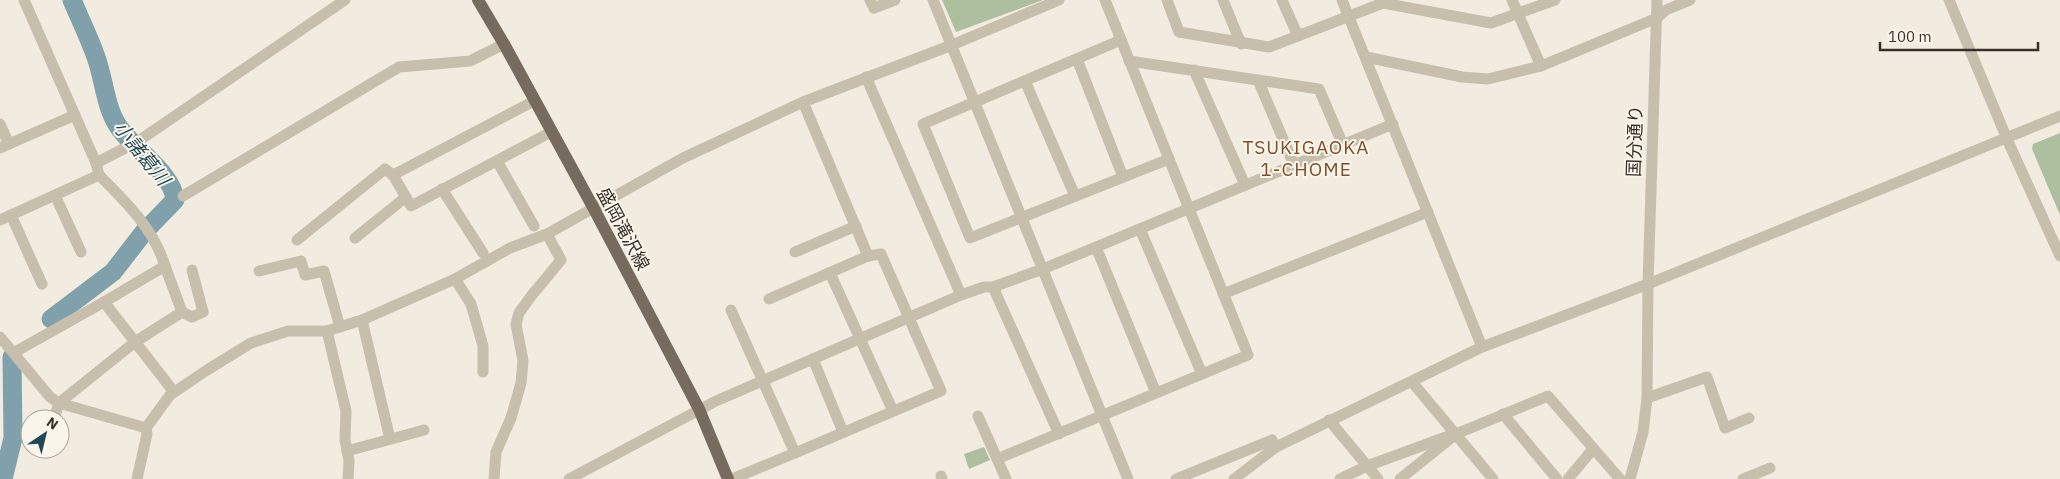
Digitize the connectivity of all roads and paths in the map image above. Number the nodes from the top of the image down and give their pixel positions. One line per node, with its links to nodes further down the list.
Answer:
1 (24, 0): 38 (street)
2 (346, 0): 48 (street)
3 (478, 0): 24 (main road, 盛岡滝沢線)
4 (870, 0): 5 (street)
5 (895, 0)
6 (933, 0): 26 (street)
7 (1059, 0): 26 (street)
8 (1105, 0): 23 (street)
9 (1168, 0): 25 (street)
10 (1223, 0): 25 (street)
11 (1282, 0): 22 (street)
12 (1342, 0): 20 (street)
13 (1512, 0): 19 (street)
14 (1554, 0): 19 (street)
15 (1658, 0): 21 (street, 国分通り)
16 (1690, 0): 21 (street)
17 (1949, 0): 43 (street)
18 (1385, 1): 19 (street); 20 (street)
19 (1517, 12): 30 (street)
20 (1349, 16): 22 (street); 27 (street)
21 (1657, 18): 30 (street); 83 (street, 国分通り)
22 (1298, 36): 25 (street)
23 (1121, 40): 28 (street); 29 (street)
24 (504, 44): 35 (main road, 盛岡滝沢線); 56 (street)
25 (1242, 44)
26 (952, 45): 32 (street); 37 (street)
27 (1366, 57): 30 (street); 41 (street)
28 (1078, 59): 34 (street); 52 (street)
29 (1129, 61): 31 (street); 46 (street)
30 (1541, 66)
31 (1194, 70): 33 (street); 53 (street)
32 (866, 77): 36 (street); 86 (street)
33 (1258, 80): 44 (street); 49 (street)
34 (1025, 81): 37 (street); 57 (street)
35 (534, 101): 42 (main road, 盛岡滝沢線); 51 (street)
36 (803, 102): 59 (street); 65 (street)
37 (975, 102): 63 (street); 63 (street)
38 (74, 115): 45 (street); 48 (street)
39 (2060, 116): 43 (street)
40 (0, 124): 45 (street)
41 (1392, 124): 44 (street); 61 (street)
42 (551, 132): 47 (street); 59 (main road, 盛岡滝沢線)
43 (2007, 139): 75 (street); 83 (street)
44 (1343, 145): 49 (street)
45 (5, 146)
46 (1169, 159): 52 (street); 60 (street)
47 (497, 161): 54 (street); 64 (street)
48 (96, 163): 50 (street)
49 (1294, 165): 53 (street)
50 (99, 175): 55 (street); 76 (street)
51 (393, 176): 58 (street); 69 (street)
52 (1123, 177): 57 (street)
53 (1245, 185): 60 (street)
54 (442, 190): 58 (street); 73 (street)
55 (55, 195): 62 (street); 71 (street)
56 (183, 196)
57 (1075, 196): 63 (street)
58 (406, 197): 68 (street)
59 (592, 207): 67 (street); 110 (main road, 盛岡滝沢線)
60 (1189, 209): 66 (street); 85 (street)
61 (1428, 212): 85 (street); 98 (street)
62 (5, 218): 82 (street)
63 (1022, 218): 77 (street)
64 (534, 226)
65 (856, 226): 72 (street); 74 (street)
66 (1140, 229): 70 (street); 102 (street)
67 (548, 234): 81 (street); 133 (street)
68 (355, 238)
69 (297, 240)
70 (1096, 247): 77 (street); 106 (street)
71 (81, 252)
72 (795, 252)
73 (483, 253)
74 (868, 256): 80 (street); 91 (street)
75 (2060, 256)
76 (165, 266): 88 (street); 90 (street)
77 (1043, 269): 84 (street); 114 (street)
78 (192, 270): 90 (street)
79 (259, 271): 93 (street)
80 (830, 273): 87 (street); 96 (street)
81 (455, 279): 92 (street); 101 (street)
82 (42, 284)
83 (1648, 284): 98 (street); 107 (street, 国分通り)
84 (993, 287): 86 (street); 120 (street)
85 (1223, 294): 102 (street)
86 (961, 296): 91 (street)
87 (769, 299)
88 (104, 302): 97 (street); 99 (street)
89 (731, 310): 103 (street)
90 (182, 312): 97 (street)
91 (910, 318): 96 (street); 111 (street)
92 (362, 320): 93 (street); 122 (street)
93 (340, 327): 94 (street)
94 (327, 330): 105 (street); 125 (street)
95 (0, 337): 99 (street)
96 (860, 339): 100 (street); 111 (street)
97 (136, 342): 105 (street); 108 (street)
98 (1482, 347): 104 (street)
99 (15, 352): 108 (street)
100 (813, 359): 103 (street); 119 (street)
101 (483, 372)
102 (1202, 374): 106 (street)
103 (763, 380): 110 (street); 126 (street)
104 (1412, 382): 116 (street); 121 (street)
105 (174, 392): 117 (street)
106 (1156, 393): 114 (street)
107 (1647, 398): 115 (street); 148 (street, 国分通り)
108 (59, 403): 109 (street); 117 (street)
109 (57, 409)
110 (699, 409): 134 (street); 135 (main road, 盛岡滝沢線)
111 (893, 411): 119 (street)
112 (1503, 414): 121 (street); 124 (street); 145 (street)
113 (978, 416): 127 (street)
114 (1102, 416): 120 (street); 138 (street)
115 (1749, 418)
116 (1329, 420): 123 (street); 128 (street)
117 (146, 428): 131 (street)
118 (424, 430): 122 (street)
119 (843, 432): 126 (street)
120 (1059, 434): 127 (street)
121 (1456, 434): 128 (street); 143 (street); 144 (street)
122 (390, 439): 125 (street)
123 (1276, 447): 130 (street); 139 (street)
124 (1594, 449): 146 (street); 147 (street)
125 (347, 451): 132 (street)
126 (794, 453): 136 (street)
127 (997, 459): 137 (street)
128 (1367, 466): 141 (street); 142 (street)
129 (1770, 468): 149 (street)
130 (1248, 475): 140 (street)
131 (137, 479)
132 (348, 479)
133 (494, 479)
134 (570, 479)
135 (728, 479)
136 (732, 479)
137 (1006, 479)
138 (1128, 479)
139 (1176, 479)
140 (1234, 479)
141 (1340, 479)
142 (1378, 479)
143 (1400, 479)
144 (1492, 479)
145 (1557, 479)
146 (1568, 479)
147 (1620, 479)
148 (1630, 479)
149 (1743, 479)

